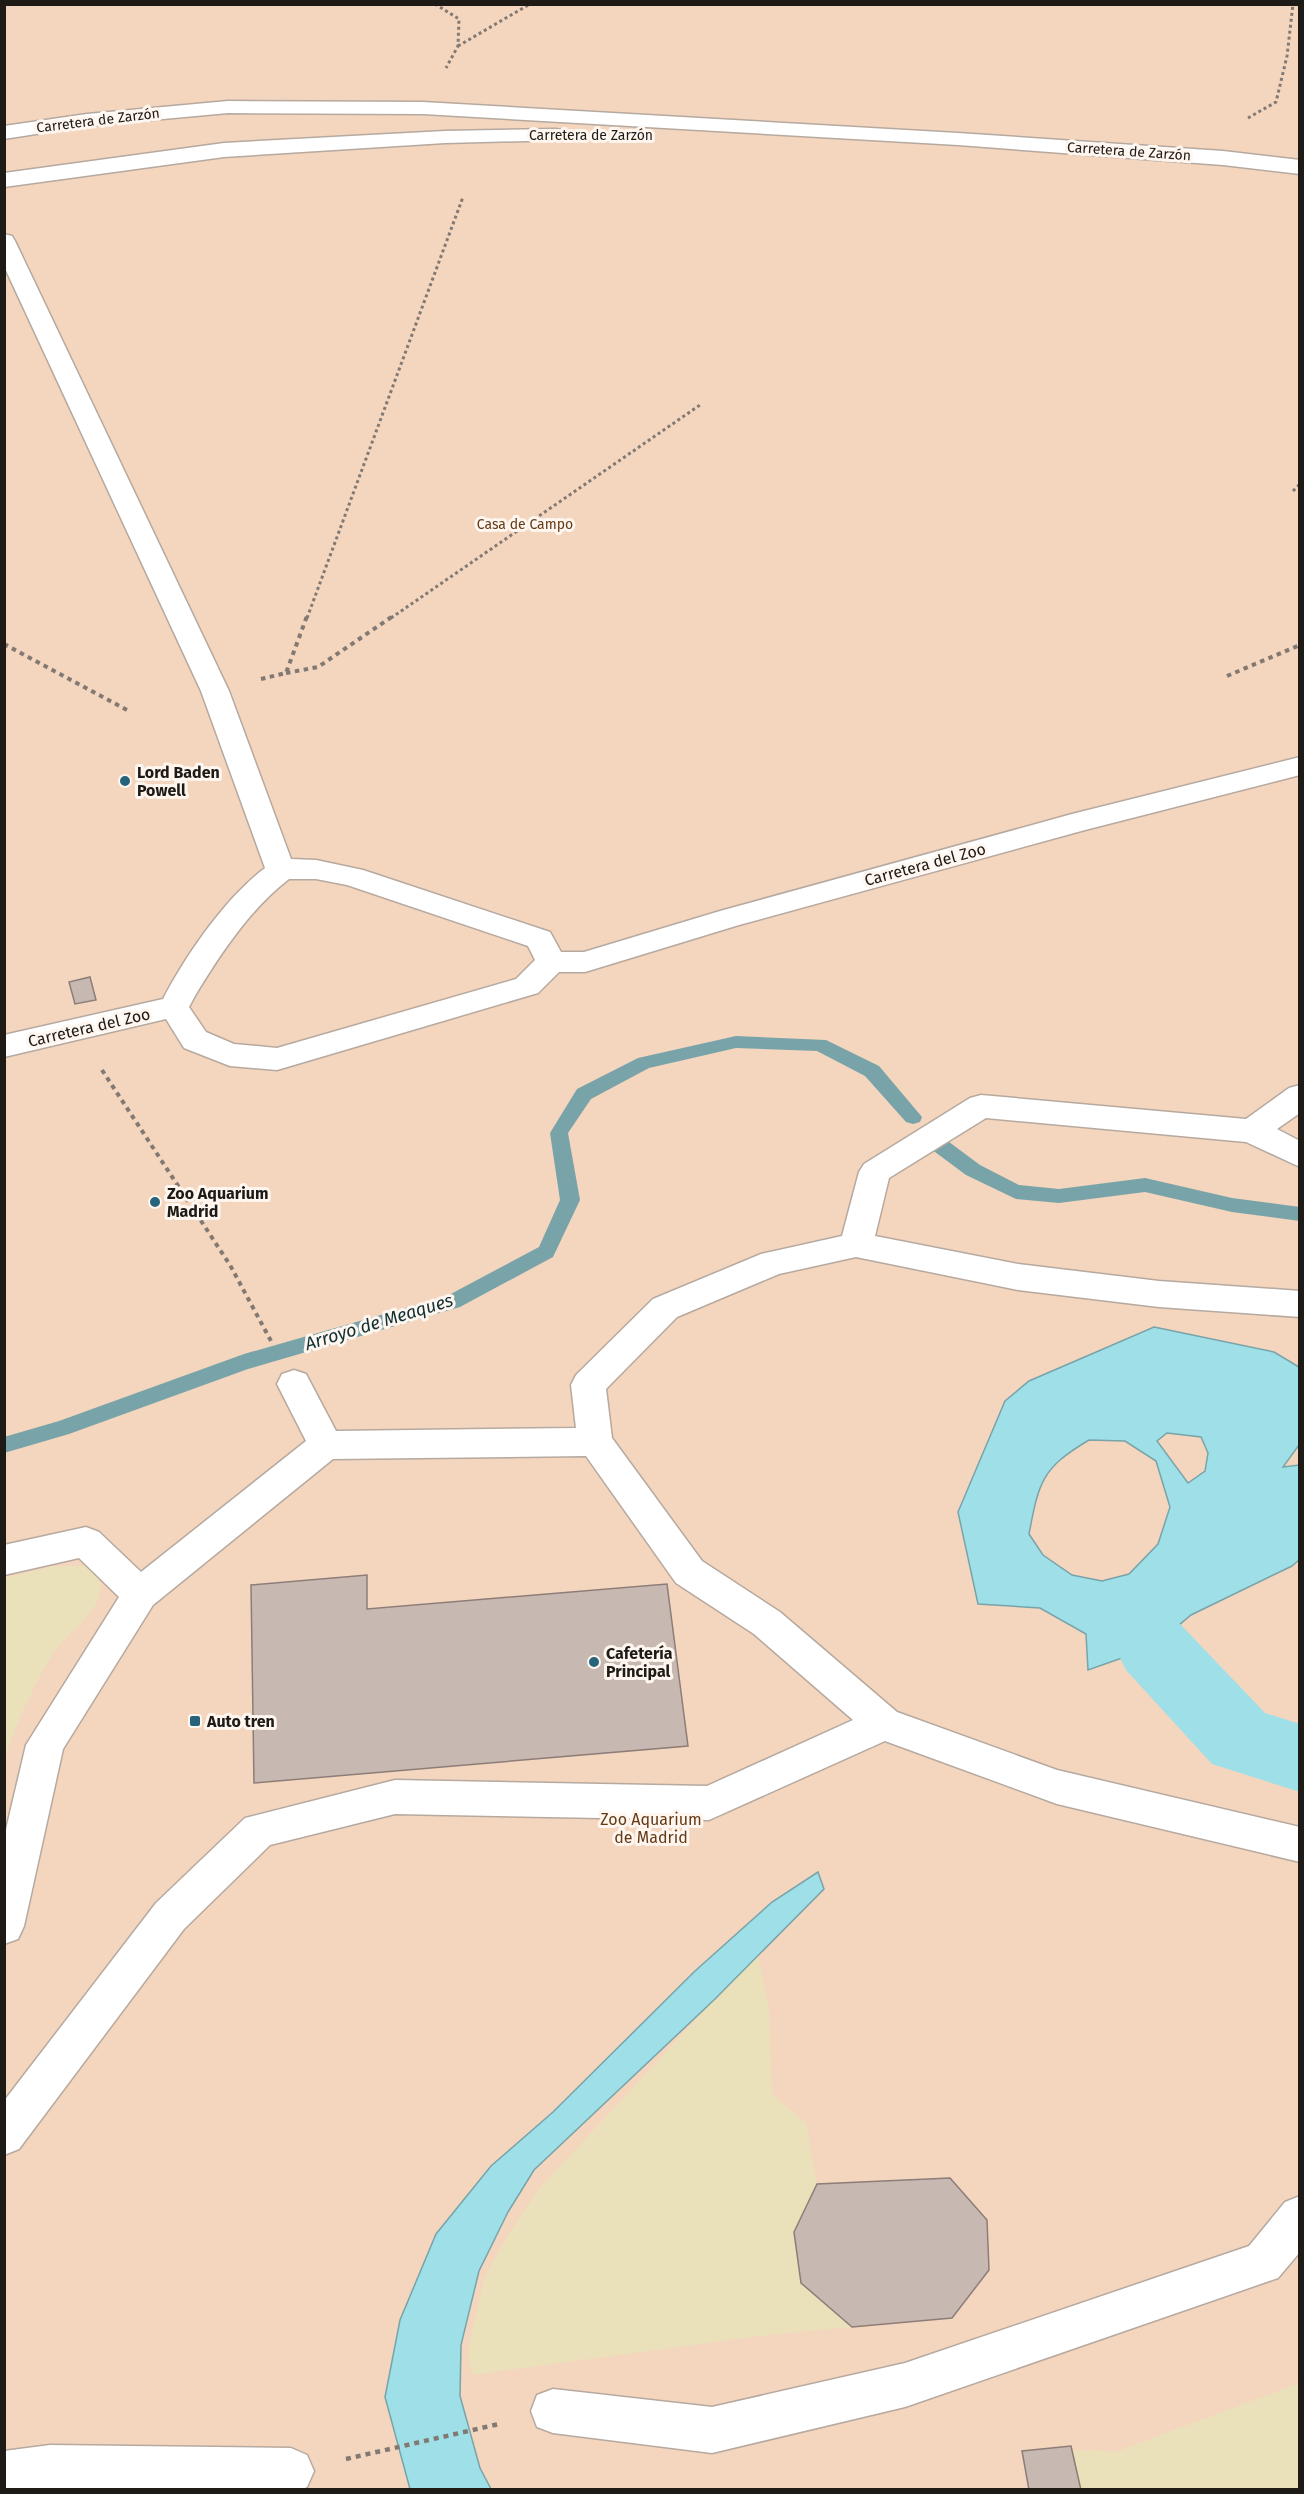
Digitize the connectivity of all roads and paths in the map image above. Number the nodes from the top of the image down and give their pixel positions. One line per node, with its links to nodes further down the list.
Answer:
1 (435, 4): 4 (path)
2 (530, 4): 4 (path)
3 (1293, 4): 10 (path)
4 (458, 46): 6 (path)
5 (228, 107): 6 (street, Carretera de Zarzón); 7 (street, Carretera de Zarzón); 9 (street, Carretera de Zarzón)
6 (423, 108): 8 (street, Carretera de Zarzón)
7 (4, 133)
8 (958, 139): 9 (street, Carretera de Zarzón); 10 (street, Carretera de Zarzón)
9 (224, 150): 12 (street, Carretera de Zarzón)
10 (1223, 158): 11 (street, Carretera de Zarzón)
11 (1299, 167)
12 (4, 180)
13 (463, 197): 20 (path)
14 (4, 241): 25 (street)
15 (700, 405): 20 (path)
16 (1299, 484): 17 (path)
17 (1293, 491)
18 (4, 644): 23 (path)
19 (1299, 645): 21 (path)
20 (286, 673): 22 (path)
21 (1227, 676)
22 (257, 680)
23 (127, 710)
24 (1299, 766): 26 (street, Carretera del Zoo)
25 (281, 871): 26 (street); 27 (street)
26 (551, 962): 27 (street)
27 (174, 1007): 28 (street, Carretera del Zoo)
28 (75, 1029): 29 (street, Carretera del Zoo); 35 (path)
29 (4, 1046)
30 (1299, 1096): 31 (street)
31 (1252, 1131): 32 (street); 33 (street)
32 (1299, 1155)
33 (856, 1245): 34 (street); 37 (street)
34 (1299, 1304)
35 (261, 1321)
36 (294, 1384): 38 (street)
37 (595, 1442): 38 (street); 41 (street)
38 (326, 1445): 40 (street)
39 (4, 1560): 40 (street)
40 (140, 1594): 43 (street)
41 (884, 1724): 42 (street); 44 (street)
42 (1299, 1845)
43 (4, 1926)
44 (4, 2135)
45 (1299, 2217): 46 (street)
46 (553, 2411): 47 (path)
47 (291, 2471): 48 (street)
48 (4, 2474)

